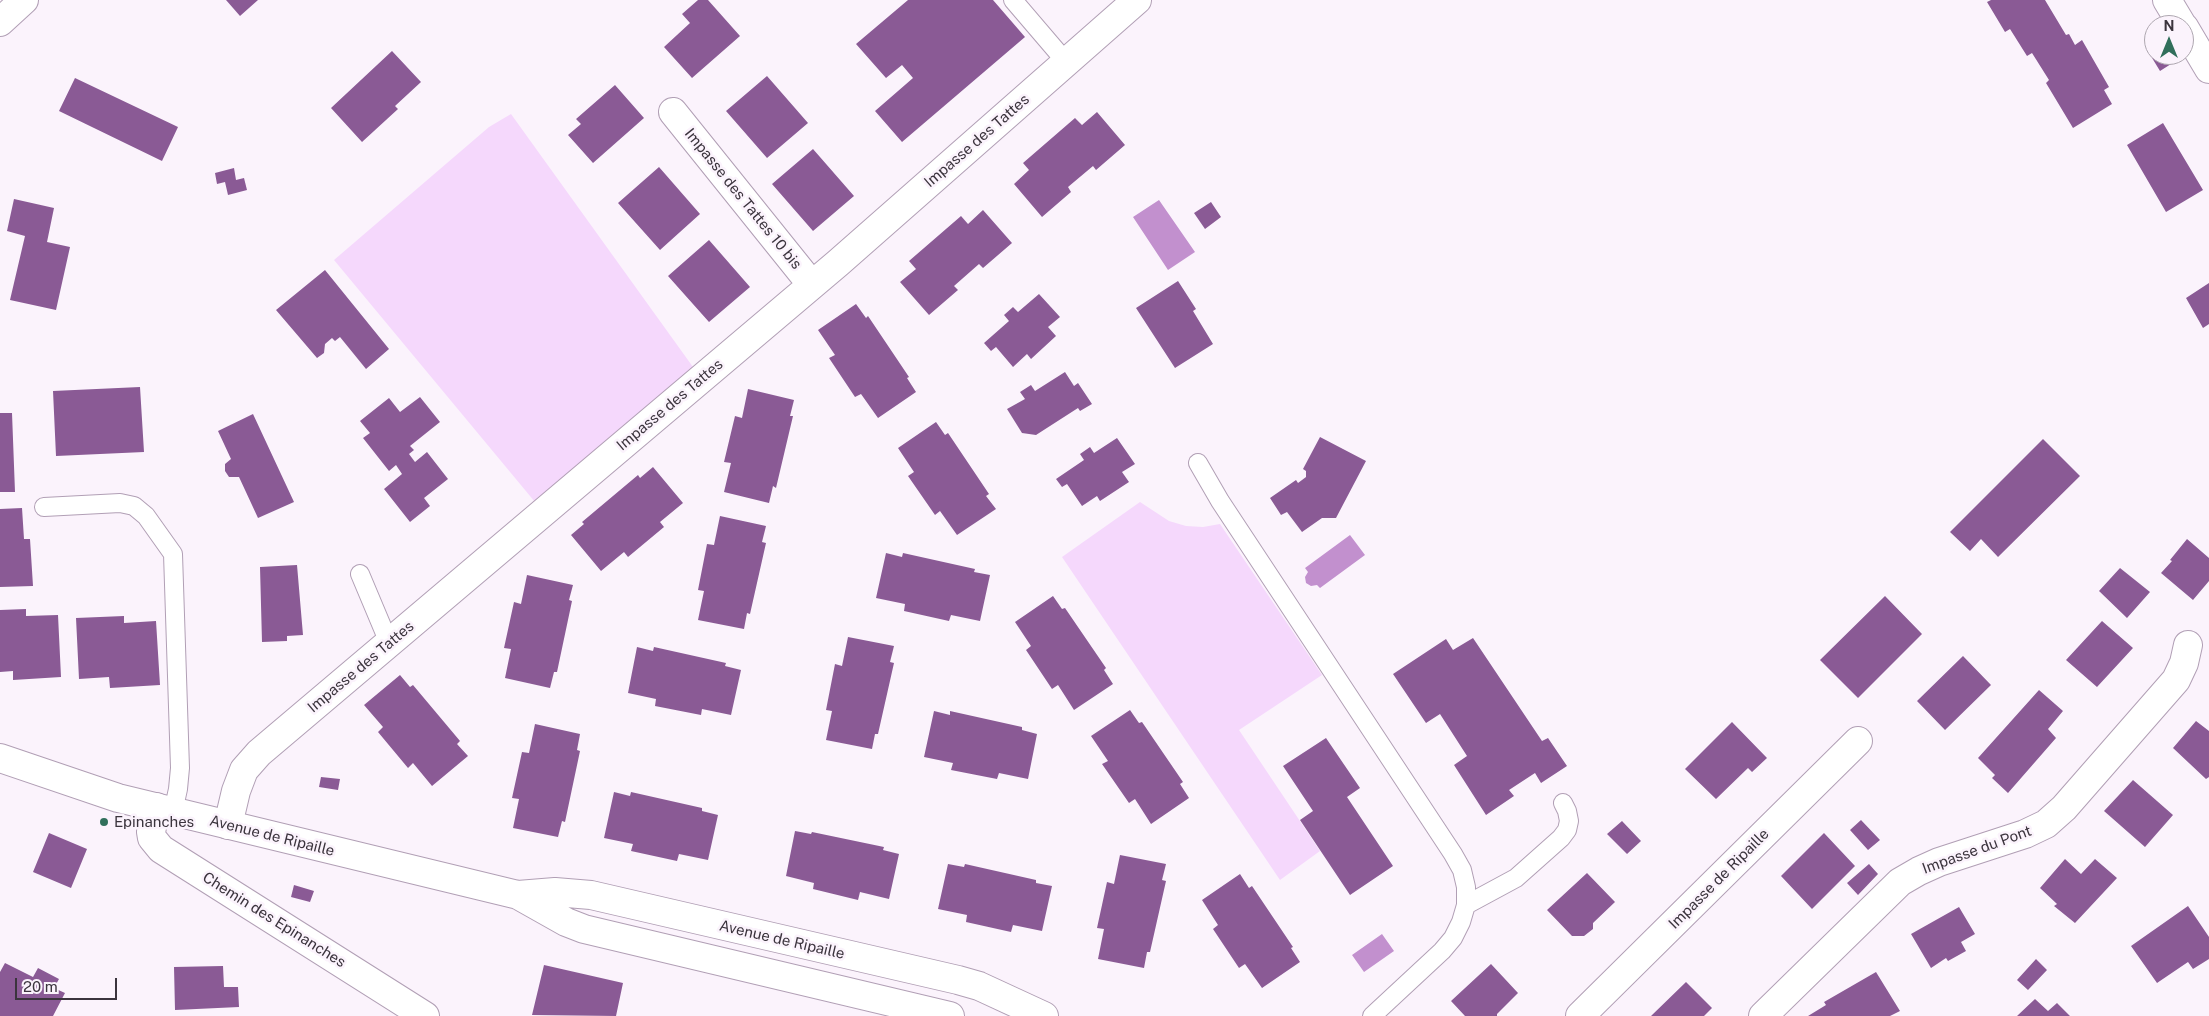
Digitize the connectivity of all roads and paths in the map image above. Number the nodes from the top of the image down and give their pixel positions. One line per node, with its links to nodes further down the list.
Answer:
1 (1013, 0): 6 (lane)
2 (1137, 0): 6 (street, Impasse des Tattes)
3 (2167, 0): 4 (street)
4 (2176, 15)
5 (2194, 44): 7 (street)
6 (1066, 62): 9 (street, Impasse des Tattes)
7 (2209, 69)
8 (673, 112): 9 (street, Impasse des Tattes 10 bis)
9 (812, 285): 13 (street, Impasse des Tattes)
10 (1198, 463): 21 (lane)
11 (44, 507): 18 (lane)
12 (360, 574): 13 (lane)
13 (389, 644): 19 (street, Impasse des Tattes)
14 (2188, 645): 29 (street, Impasse du Pont)
15 (1858, 742): 28 (street, Impasse de Ripaille)
16 (0, 758): 18 (street, Avenue de Ripaille)
17 (1563, 803): 21 (lane)
18 (165, 809): 19 (street, Avenue de Ripaille); 24 (street, Chemin des Epinanches)
19 (228, 825): 20 (street, Avenue de Ripaille)
20 (518, 895): 22 (street, Avenue de Ripaille); 23 (street, Avenue de Ripaille)
21 (1466, 905): 27 (lane)
22 (732, 928): 23 (street); 26 (street, Avenue de Ripaille)
23 (729, 963): 25 (street, Avenue de Ripaille)
24 (425, 1016)
25 (950, 1016)
26 (1038, 1016)
27 (1372, 1016)
28 (1580, 1016)
29 (1763, 1016)

